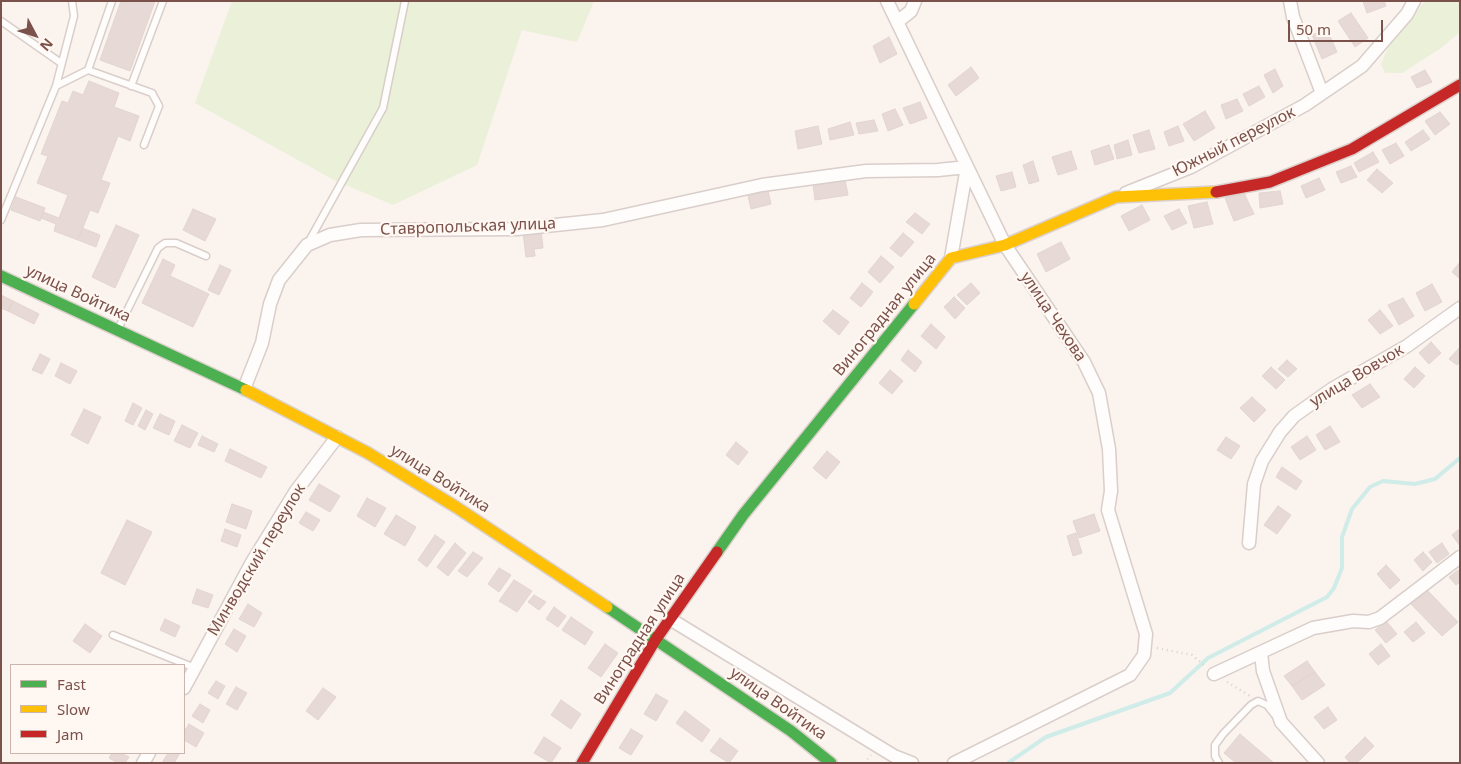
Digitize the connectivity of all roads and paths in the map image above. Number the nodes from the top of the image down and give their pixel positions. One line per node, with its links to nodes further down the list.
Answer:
1 (72, 1): 11 (lane)
2 (112, 1): 12 (lane)
3 (163, 1): 15 (lane)
4 (405, 1): 21 (lane)
5 (887, 1): 10 (street, улица Чехова)
6 (916, 1): 10 (street)
7 (1290, 1): 16 (street)
8 (1414, 1): 16 (street, Южный переулок)
9 (1, 21): 11 (lane)
10 (897, 22): 18 (street, улица Чехова)
11 (62, 63): 14 (lane)
12 (88, 70): 14 (lane); 15 (lane)
13 (1460, 85): 19 (street, Виноградная улица)
14 (56, 86): 20 (lane)
15 (132, 86): 17 (lane)
16 (1322, 93): 19 (street, Южный переулок)
17 (144, 145)
18 (967, 167): 21 (street, Ставропольская улица); 22 (street, улица Чехова); 24 (street)
19 (1116, 197): 22 (street, Виноградная улица)
20 (1, 220)
21 (307, 246): 28 (street, Ставропольская улица)
22 (1005, 246): 24 (street, Виноградная улица); 35 (street, улица Чехова)
23 (206, 256): 27 (lane)
24 (951, 258): 32 (street, Виноградная улица)
25 (1, 276): 27 (street, улица Войтика)
26 (1460, 308): 30 (street, улица Вовчок)
27 (118, 330): 28 (street, улица Войтика)
28 (244, 389): 29 (street, улица Войтика)
29 (337, 437): 34 (street, улица Войтика); 37 (street, Минводский переулок)
30 (1249, 543)
31 (1460, 556): 36 (street)
32 (670, 619): 34 (street, Виноградная улица); 44 (street)
33 (113, 635): 37 (lane)
34 (656, 639): 42 (street, Виноградная улица); 43 (street, улица Войтика)
35 (1144, 650): 38 (path); 45 (street)
36 (1261, 653): 38 (street); 41 (street)
37 (195, 668): 39 (street, Минводский переулок)
38 (1214, 674): 40 (path)
39 (185, 686)
40 (1258, 701): 41 (lane); 46 (lane)
41 (1281, 722): 47 (street)
42 (582, 763)
43 (831, 763)
44 (912, 763)
45 (954, 763)
46 (1218, 763)
47 (1318, 763)

